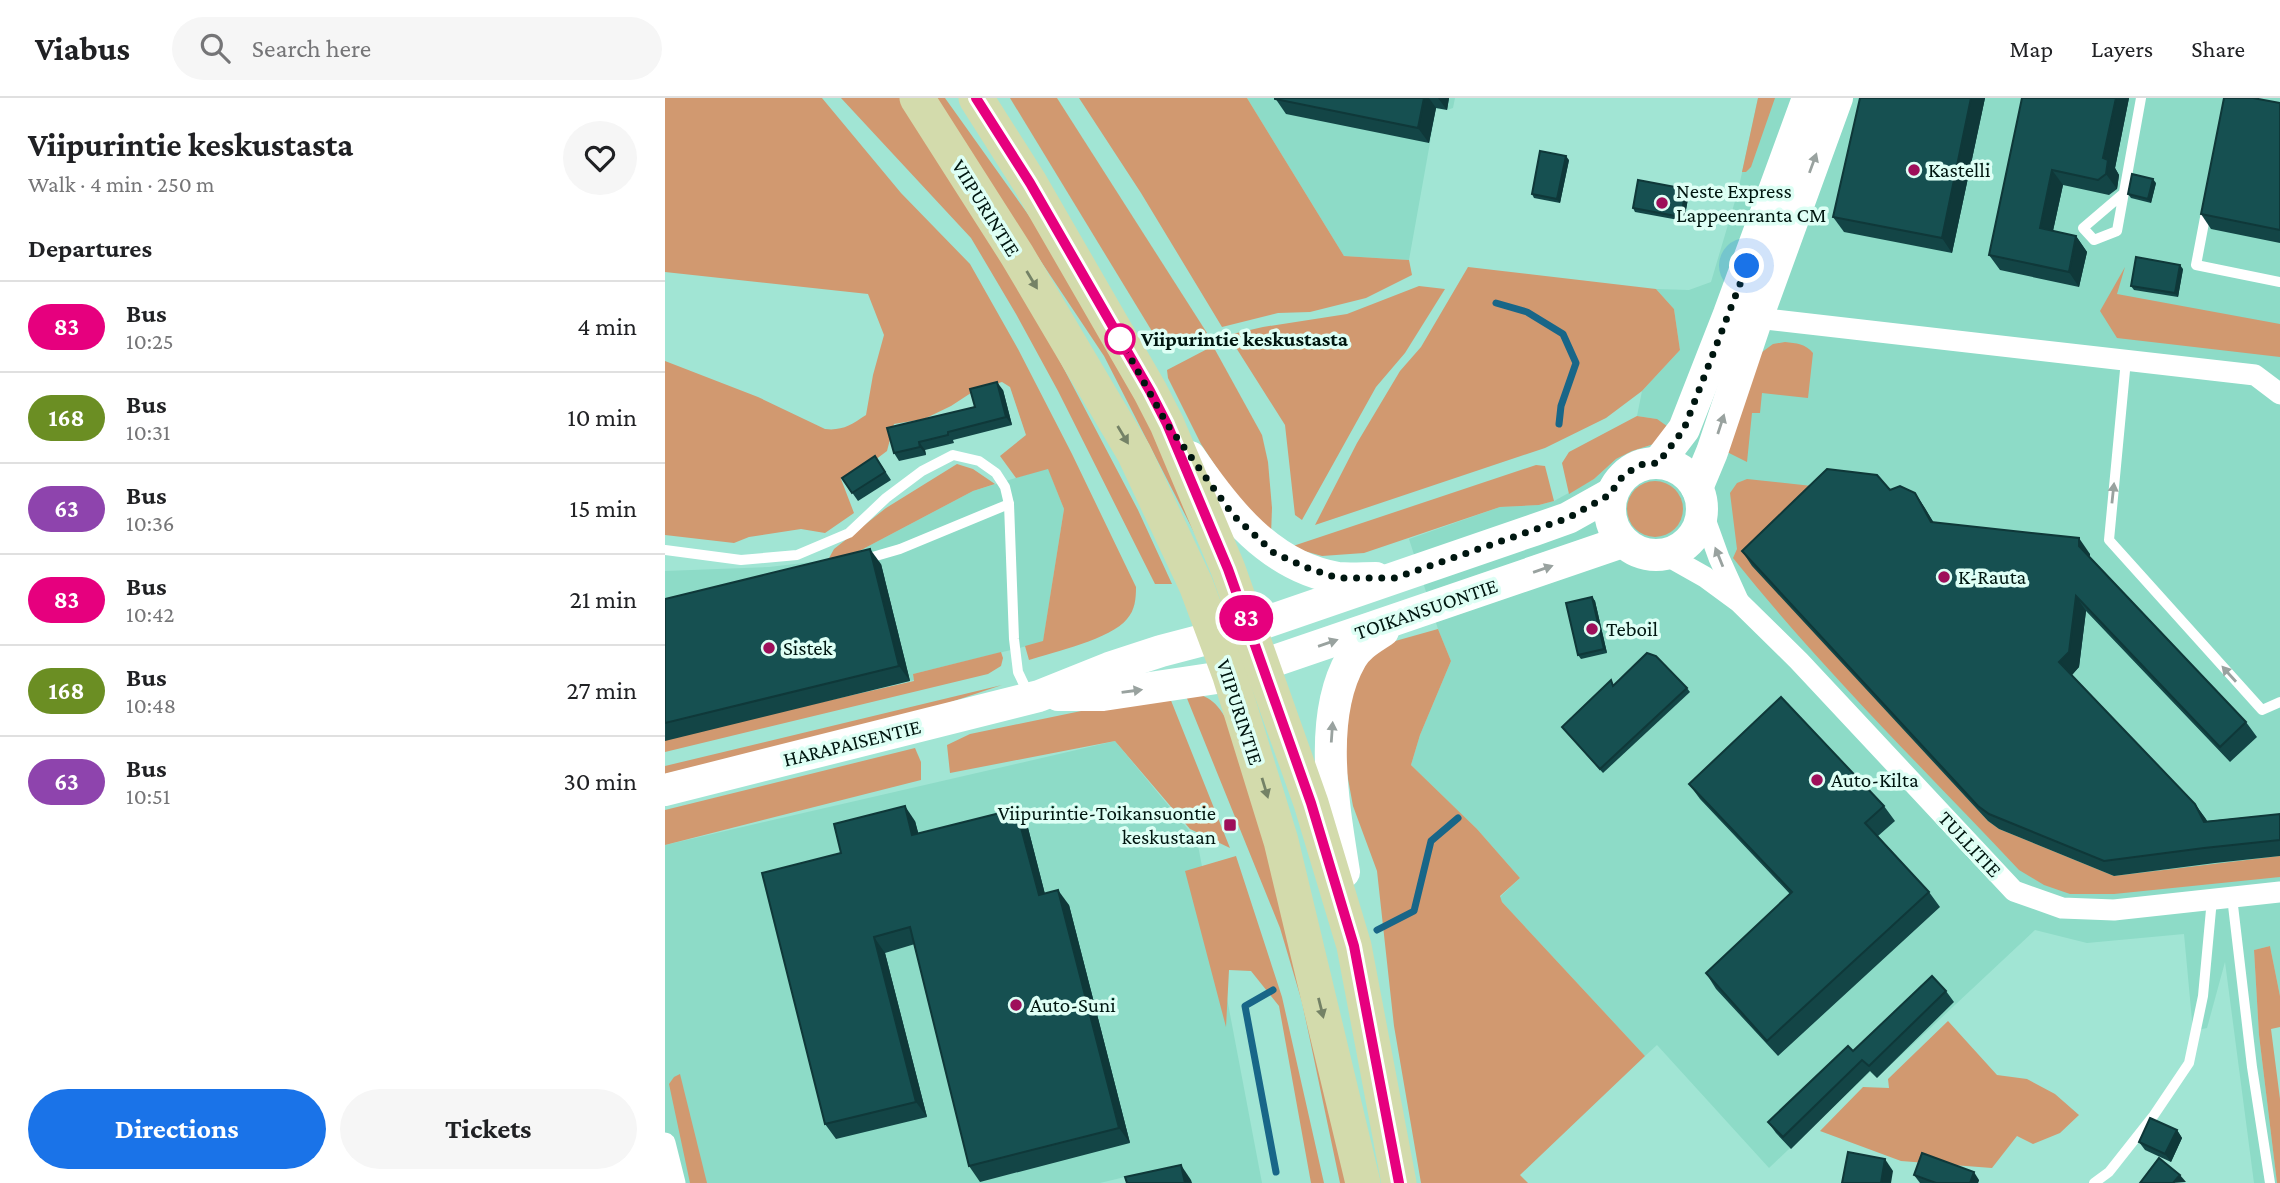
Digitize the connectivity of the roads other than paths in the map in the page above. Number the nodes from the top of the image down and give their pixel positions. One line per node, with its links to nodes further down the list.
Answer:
1 (917, 98): 25 (main road, VIIPURINTIE, one-way to 25)
2 (976, 98): 12 (main road, VIIPURINTIE)
3 (1808, 98): 13 (main road)
4 (1836, 98): 9 (main road, one-way to 4)
5 (2141, 98): 6 (lane)
6 (2124, 193): 6 (lane)
7 (2208, 201): 8 (lane)
8 (2280, 282)
9 (1757, 318): 10 (street); 15 (main road, one-way to 9)
10 (2126, 360): 11 (street); 29 (lane, one-way to 10)
11 (2280, 394)
12 (1167, 424): 21 (main road); 24 (main road, VIIPURINTIE)
13 (1658, 463): 14 (main road); 15 (main road)
14 (1611, 494): 17 (main road); 21 (main road, TOIKANSUONTIE)
15 (1700, 499): 19 (main road); 22 (street, TULLITIE, one-way to 15)
16 (1009, 504): 18 (lane); 20 (lane); 28 (lane)
17 (1622, 542): 19 (main road); 23 (main road, TOIKANSUONTIE, one-way to 17)
18 (665, 550)
19 (1666, 555): 22 (street, TULLITIE)
20 (851, 563)
21 (1395, 578): 24 (main road, TOIKANSUONTIE)
22 (1739, 602): 32 (street, TULLITIE)
23 (1405, 617): 26 (main road, TOIKANSUONTIE, one-way to 23); 33 (main road, one-way to 23)
24 (1249, 628): 25 (main road, HARAPAISENTIE); 26 (main road, VIIPURINTIE)
25 (1215, 637): 27 (main road, VIIPURINTIE); 28 (main road, HARAPAISENTIE)
26 (1263, 665): 27 (main road, TOIKANSUONTIE); 33 (main road, VIIPURINTIE)
27 (1230, 676): 28 (main road, HARAPAISENTIE, one-way to 27); 36 (main road, VIIPURINTIE, one-way to 36)
28 (1035, 697): 30 (main road, HARAPAISENTIE)
29 (2280, 702)
30 (665, 790)
31 (2280, 892): 32 (street, TULLITIE)
32 (2222, 898): 38 (lane); 39 (lane)
33 (1354, 946): 37 (main road, VIIPURINTIE)
34 (665, 1143): 35 (street)
35 (675, 1183)
36 (1363, 1183)
37 (1399, 1183)
38 (2094, 1183)
39 (2270, 1183)

